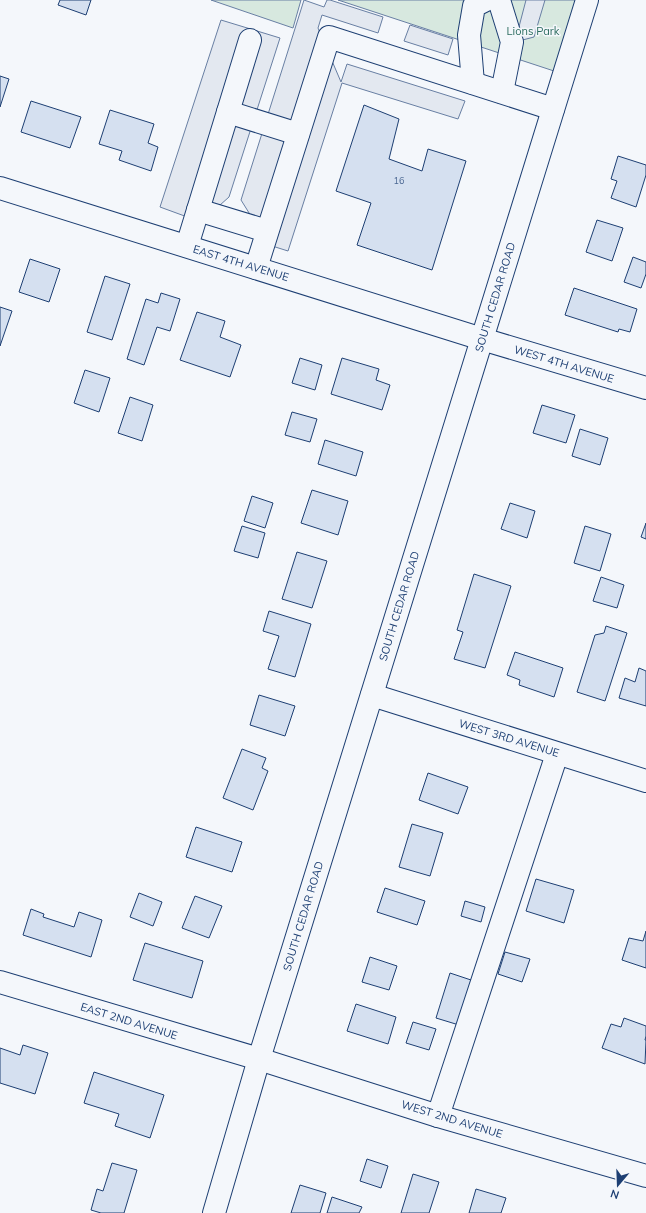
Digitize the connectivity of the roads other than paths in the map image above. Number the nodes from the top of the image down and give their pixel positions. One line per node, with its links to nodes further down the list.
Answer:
1 (486, 0): 5 (street)
2 (499, 0): 6 (street)
3 (587, 0): 7 (street, SOUTH CEDAR ROAD)
4 (250, 40): 8 (street)
5 (473, 83): 6 (street); 9 (street)
6 (502, 92): 7 (street)
7 (554, 109): 15 (street, SOUTH CEDAR ROAD)
8 (228, 112): 9 (street); 11 (street)
9 (298, 134): 12 (street)
10 (0, 188): 13 (street, EAST 4TH AVENUE)
11 (198, 210): 12 (street); 13 (street)
12 (267, 231): 14 (street)
13 (187, 246): 14 (street, EAST 4TH AVENUE)
14 (256, 268): 15 (street, EAST 4TH AVENUE)
15 (482, 339): 16 (street, WEST 4TH AVENUE); 17 (street, SOUTH CEDAR ROAD)
16 (646, 388)
17 (372, 695): 18 (street, WEST 3RD AVENUE); 21 (street, SOUTH CEDAR ROAD)
18 (558, 754): 19 (street, WEST 3RD AVENUE); 22 (street)
19 (646, 781)
20 (0, 982): 21 (street, EAST 2ND AVENUE)
21 (259, 1060): 22 (street, WEST 2ND AVENUE); 24 (street, SOUTH CEDAR ROAD)
22 (438, 1116): 23 (street, WEST 2ND AVENUE)
23 (646, 1176)
24 (214, 1213)

